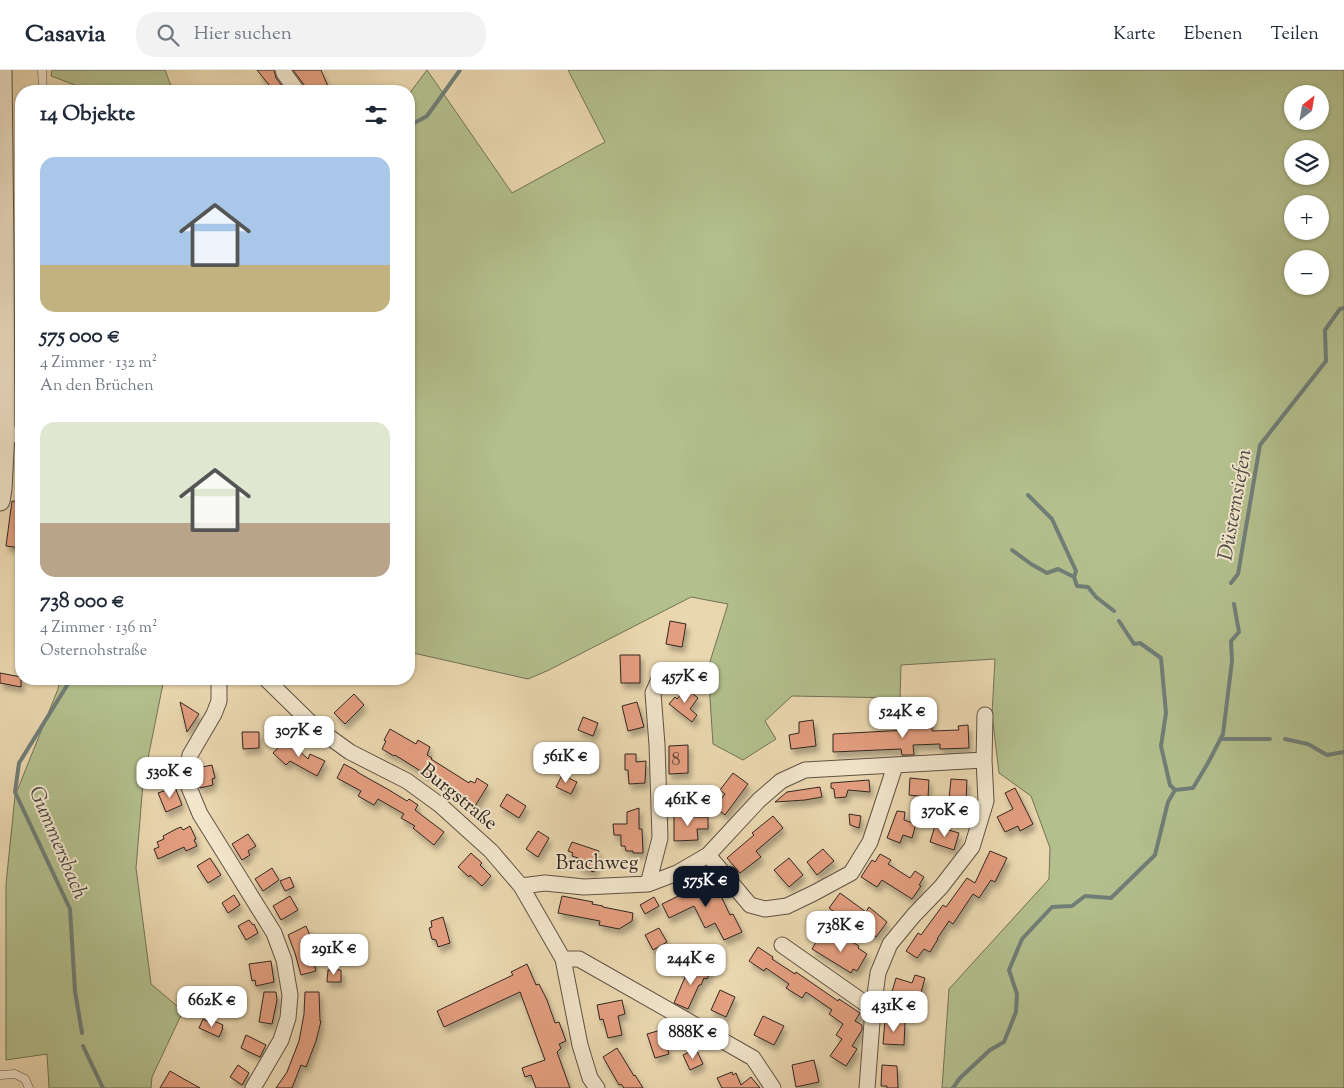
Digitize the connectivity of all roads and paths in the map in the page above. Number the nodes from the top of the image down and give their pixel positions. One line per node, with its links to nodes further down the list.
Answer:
1 (2, 70): 6 (street)
2 (42, 70): 4 (lane)
3 (283, 70): 5 (street)
4 (43, 85)
5 (293, 85)
6 (2, 244): 7 (street)
7 (13, 434): 8 (street)
8 (2, 460): 9 (street)
9 (0, 501)
10 (660, 676): 17 (street, Brachweg)
11 (219, 685): 24 (street)
12 (276, 685): 18 (street, Burgstraße)
13 (985, 715): 14 (street)
14 (984, 760): 15 (street); 21 (street)
15 (895, 766): 16 (street); 16 (street)
16 (708, 855): 17 (street)
17 (648, 884): 18 (street, Brachweg)
18 (521, 886): 20 (street, Burgstraße)
19 (782, 945): 21 (street)
20 (563, 959): 25 (street, Burgstraße); 26 (street)
21 (874, 1009): 27 (street)
22 (0, 1075): 23 (lane)
23 (29, 1088)
24 (253, 1088)
25 (597, 1088)
26 (773, 1088)
27 (867, 1088)

